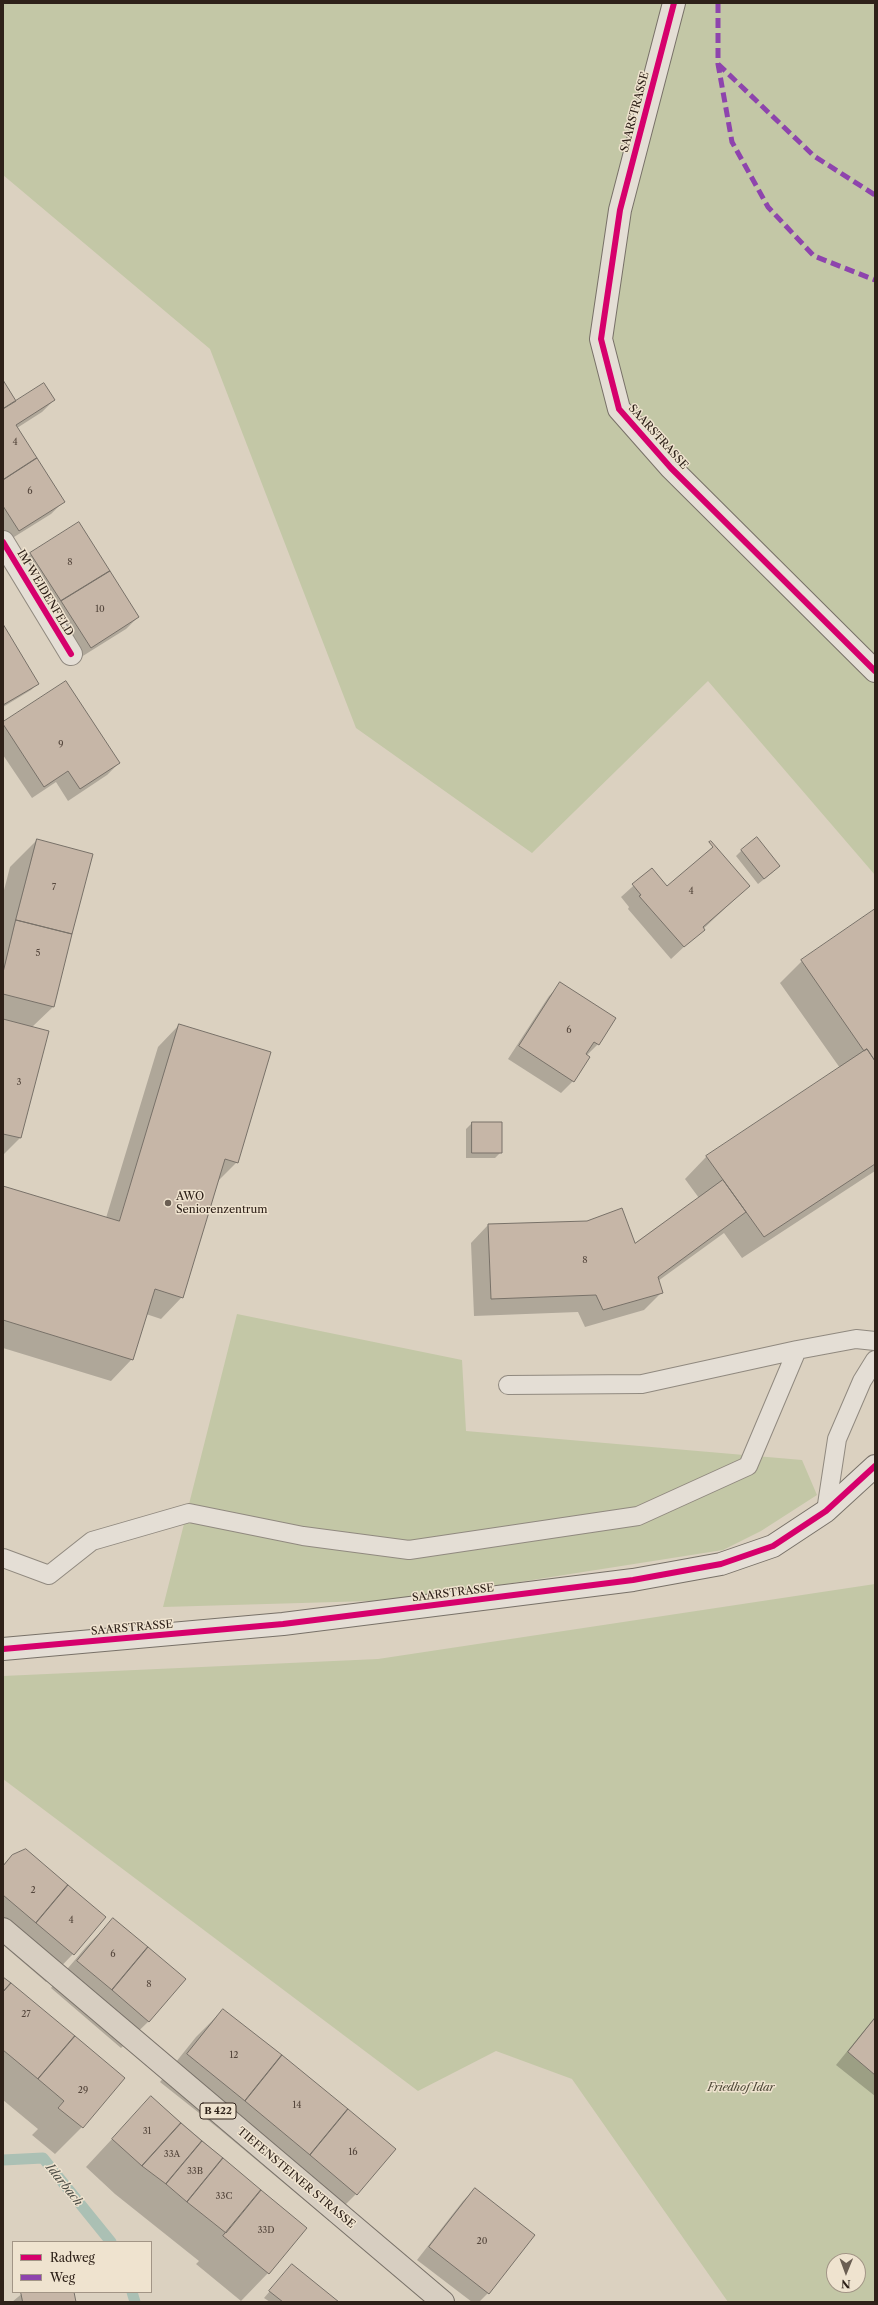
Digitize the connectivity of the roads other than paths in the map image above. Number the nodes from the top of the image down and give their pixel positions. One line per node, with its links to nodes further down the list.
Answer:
1 (674, 3): 4 (street, SAARSTRASSE)
2 (3, 542): 3 (street, IM WEIDENFELD)
3 (71, 654)
4 (875, 671)
5 (875, 1341): 6 (lane)
6 (797, 1350): 8 (lane); 11 (lane)
7 (875, 1360): 10 (lane)
8 (508, 1385)
9 (875, 1466): 10 (street, SAARSTRASSE)
10 (826, 1511): 12 (street, SAARSTRASSE)
11 (3, 1558)
12 (3, 1649)
13 (3, 1929): 14 (main road, TIEFENSTEINER STRASSE / B 422)
14 (443, 2302)

